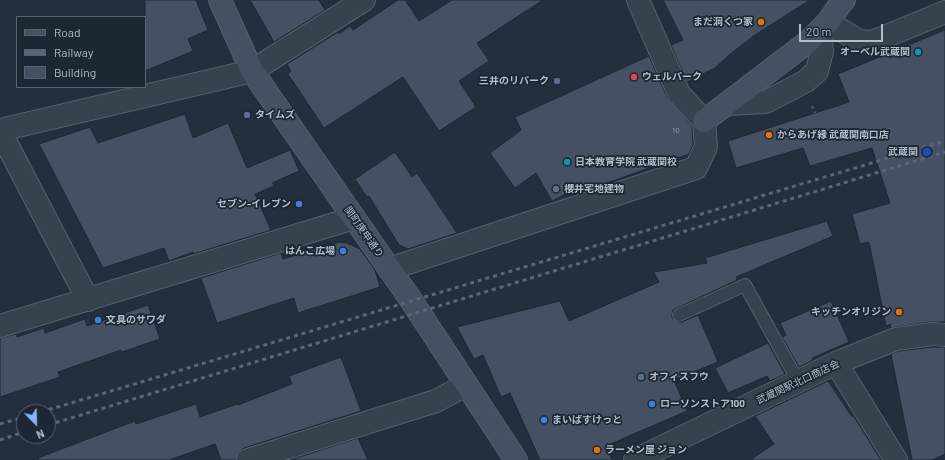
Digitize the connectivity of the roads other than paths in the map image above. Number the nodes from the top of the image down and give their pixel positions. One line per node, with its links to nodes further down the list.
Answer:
1 (220, 0): 7 (street, 関町庚申通り)
2 (364, 0): 7 (street)
3 (638, 0): 9 (street)
4 (844, 0): 6 (street)
5 (945, 12): 6 (street)
6 (824, 26): 8 (street); 8 (street)
7 (252, 71): 10 (street); 11 (street, 関町庚申通り)
8 (727, 104): 9 (street)
9 (704, 121): 12 (street)
10 (0, 131): 13 (street)
11 (354, 218): 12 (street, 関町庚申通り); 13 (street)
12 (389, 268): 19 (street, 関町庚申通り)
13 (88, 300): 15 (street)
14 (679, 315): 18 (lane)
15 (0, 326)
16 (945, 335): 17 (street, 武蔵関駅北口商店会)
17 (836, 363): 18 (street, 武蔵関駅北口商店会); 23 (street)
18 (798, 381): 22 (street, 武蔵関駅北口商店会)
19 (466, 385): 20 (street); 21 (street, 関町庚申通り)
20 (248, 460)
21 (516, 460)
22 (635, 460)
23 (896, 460)

